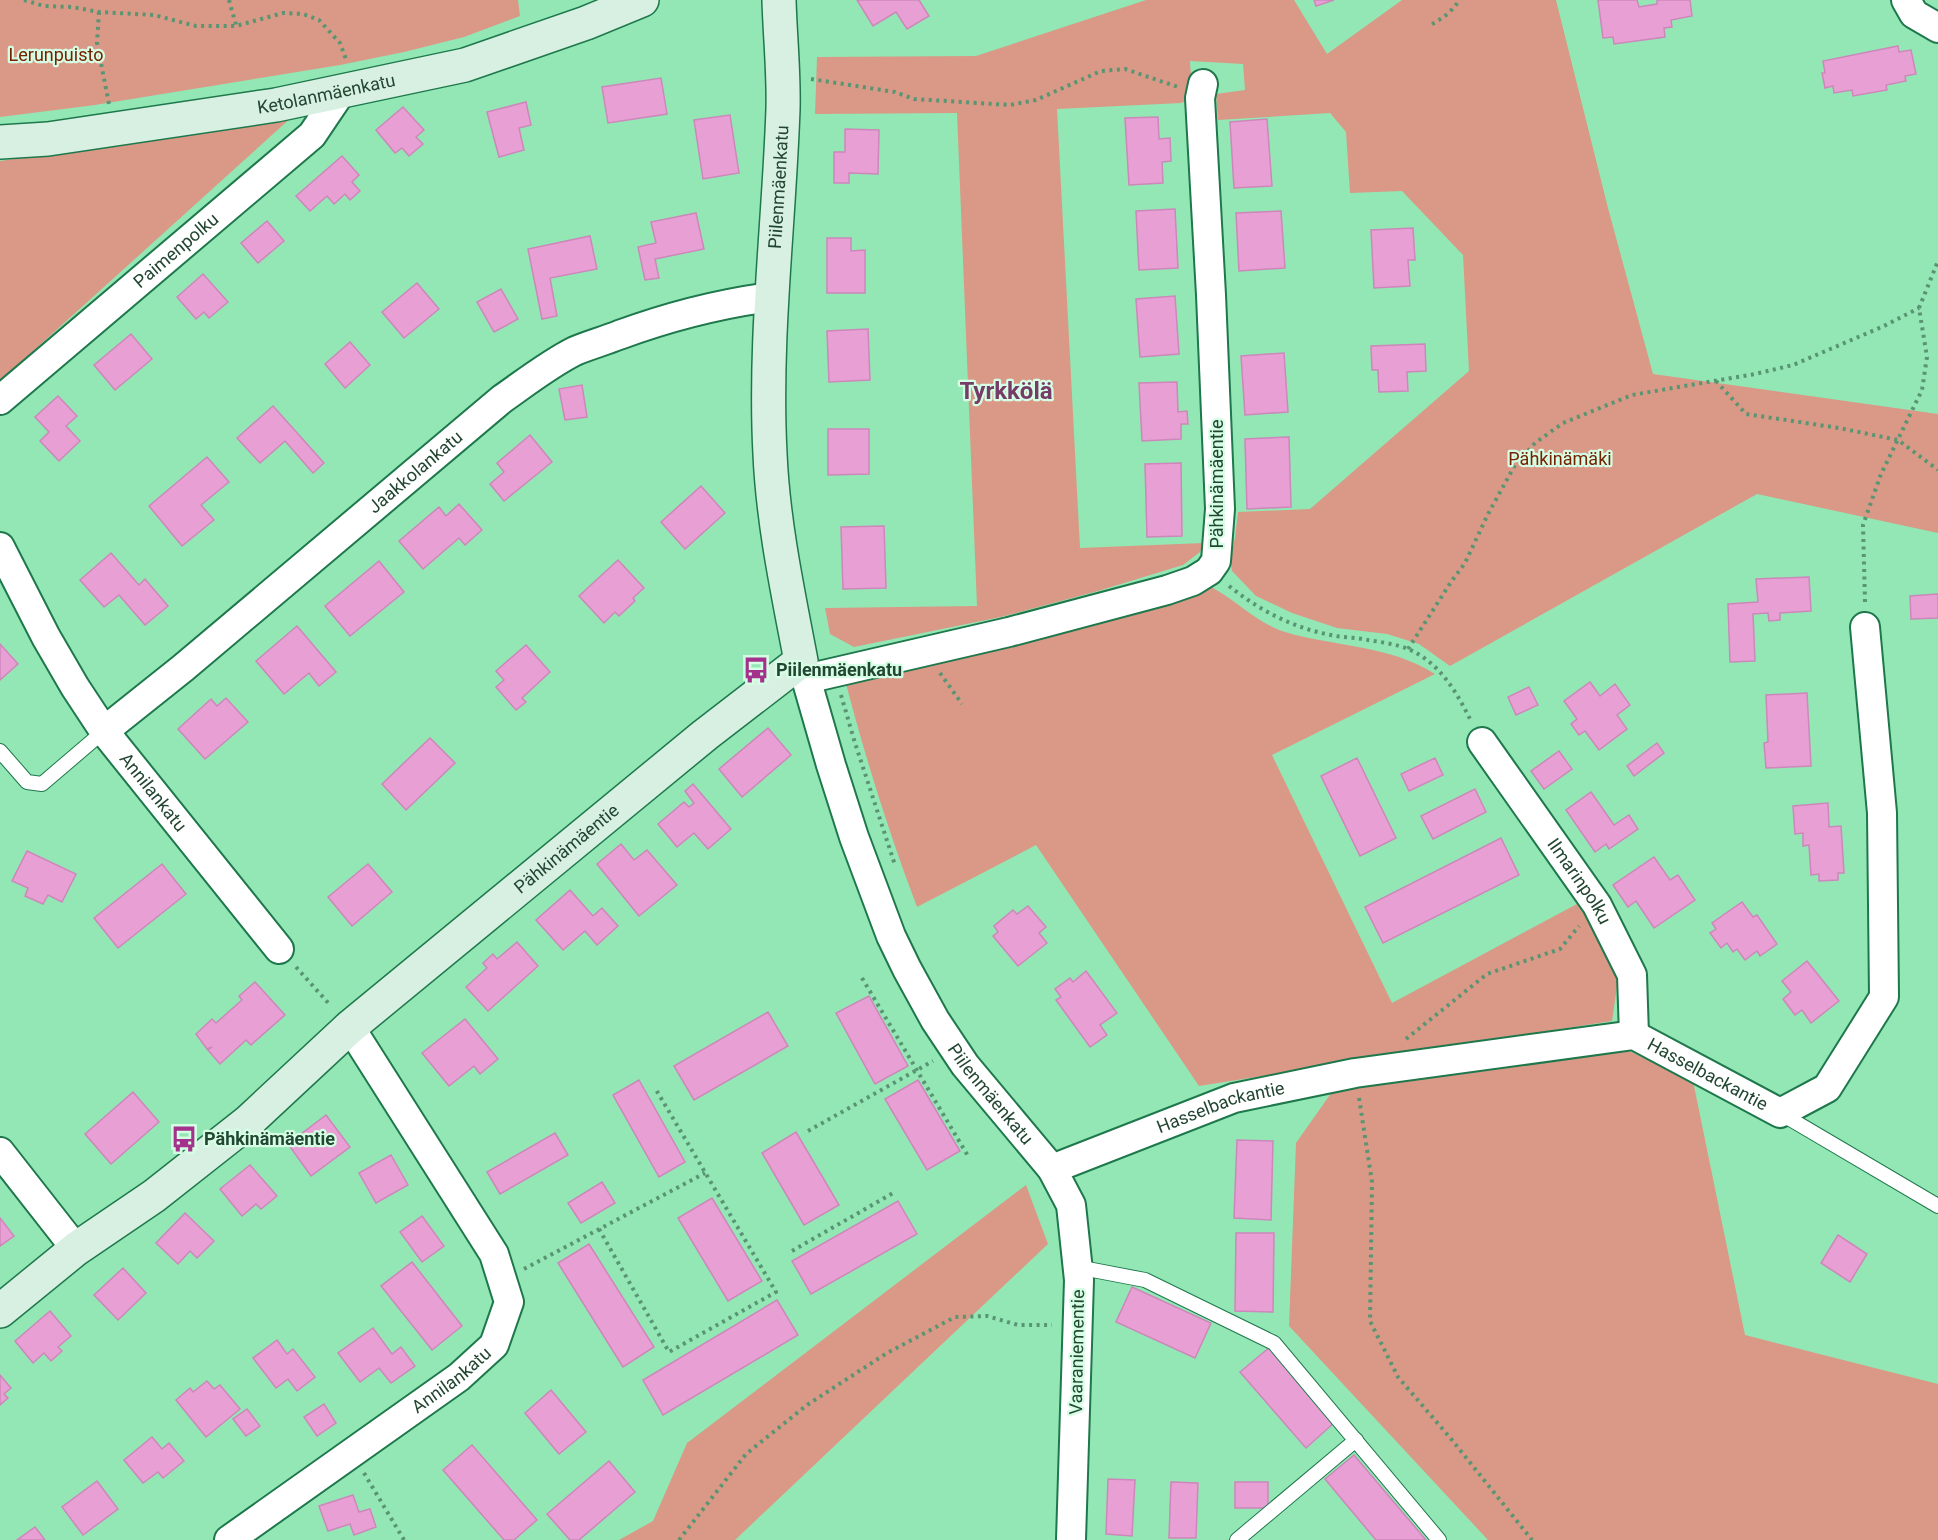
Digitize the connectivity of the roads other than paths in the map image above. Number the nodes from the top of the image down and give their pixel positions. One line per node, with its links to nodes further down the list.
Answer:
1 (642, 0): 5 (street, Ketolanmäenkatu)
2 (779, 0): 8 (street, Piilenmäenkatu)
3 (1906, 0): 4 (street)
4 (1938, 28)
5 (346, 82): 7 (street, Ketolanmäenkatu); 9 (street, Paimenpolku)
6 (1202, 91): 12 (street, Pähkinämäentie)
7 (0, 142)
8 (771, 297): 12 (street, Piilenmäenkatu); 13 (street, Jaakkolankatu)
9 (0, 400)
10 (0, 547): 13 (street, Annilankatu)
11 (1865, 627): 19 (street, Hasselbackantie)
12 (803, 670): 17 (street, Pähkinämäentie); 21 (street, Piilenmäenkatu)
13 (104, 731): 15 (lane); 16 (street, Annilankatu)
14 (1482, 742): 18 (street, Ilmarinpolku)
15 (0, 751)
16 (279, 949)
17 (344, 1021): 23 (street, Pähkinämäentie); 27 (street, Annilankatu)
18 (1634, 1035): 19 (street, Hasselbackantie); 21 (street, Hasselbackantie)
19 (1780, 1113): 22 (lane)
20 (0, 1152): 23 (street)
21 (1052, 1169): 24 (street, Vaaraniementie)
22 (1938, 1206)
23 (76, 1249): 25 (street, Pähkinämäentie)
24 (1077, 1267): 26 (lane); 28 (street, Vaaraniementie)
25 (0, 1311)
26 (1356, 1440): 29 (lane); 30 (lane)
27 (229, 1540)
28 (1071, 1540)
29 (1238, 1540)
30 (1439, 1540)

